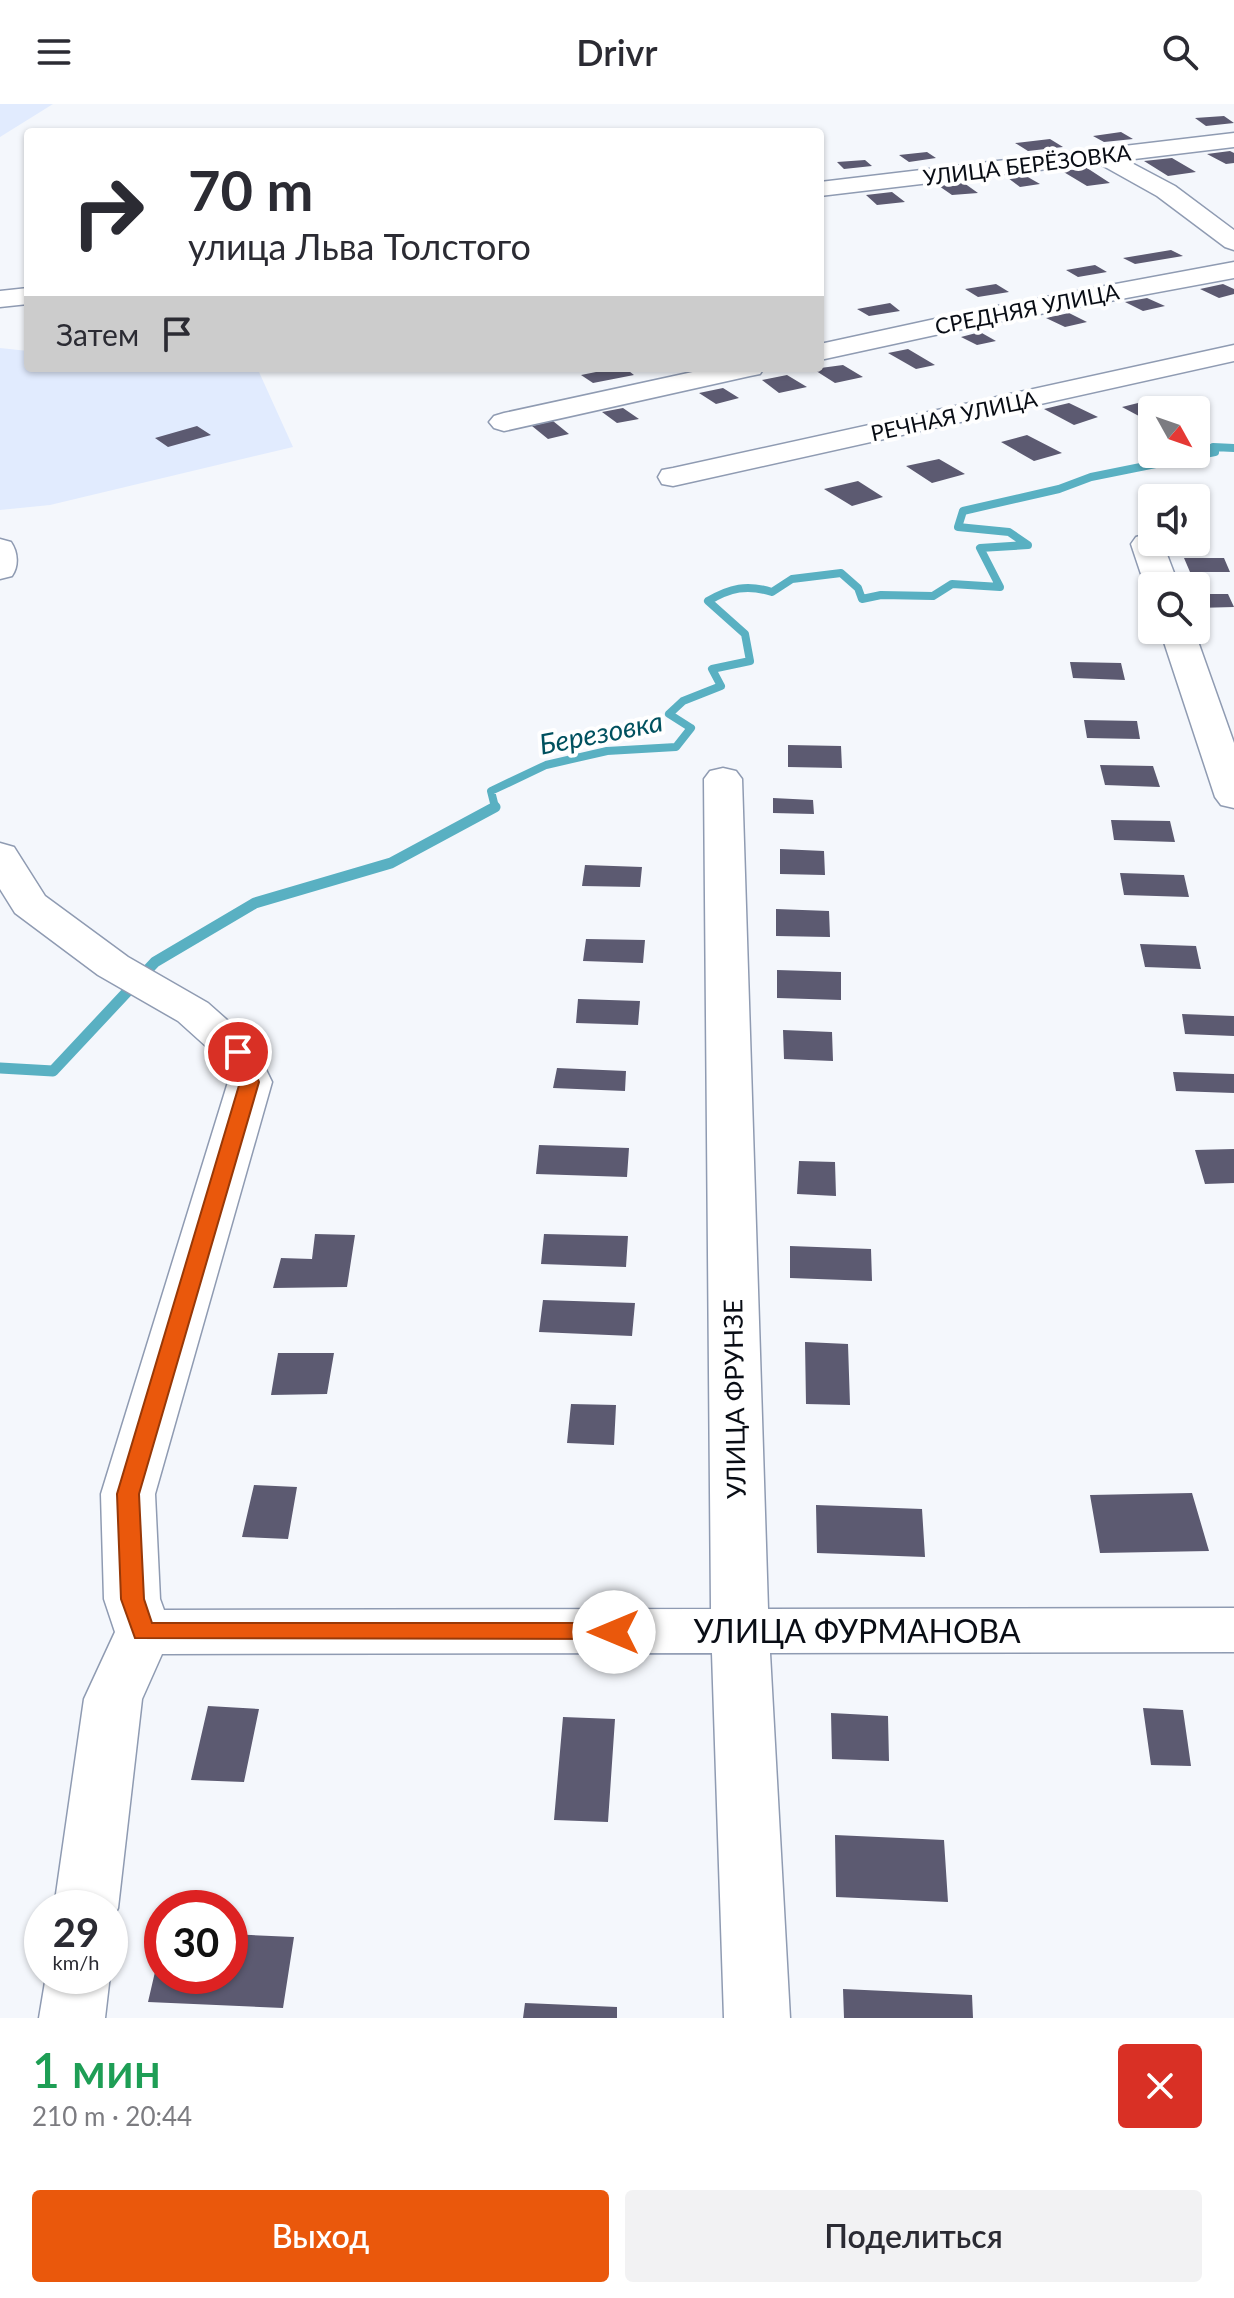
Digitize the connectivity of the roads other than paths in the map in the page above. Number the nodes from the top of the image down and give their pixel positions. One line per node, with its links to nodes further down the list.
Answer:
1 (1234, 140): 2 (street, УЛИЦА БЕРЁЗОВКА)
2 (1102, 156): 3 (street, УЛИЦА БЕРЁЗОВКА); 4 (street)
3 (824, 189)
4 (1234, 242)
5 (1234, 270): 8 (street, СРЕДНЯЯ УЛИЦА)
6 (24, 296): 7 (street)
7 (0, 299)
8 (824, 351)
9 (1234, 353): 12 (street, РЕЧНАЯ УЛИЦА)
10 (732, 372): 11 (street)
11 (504, 422)
12 (673, 477)
13 (0, 549): 14 (street)
14 (0, 569)
15 (1182, 644): 17 (street)
16 (723, 779): 22 (street, УЛИЦА ФРУНЗЕ)
17 (1234, 797)
18 (0, 855): 19 (street)
19 (18, 911): 21 (street)
20 (1234, 1630): 22 (street, УЛИЦА ФУРМАНОВА)
21 (143, 1632): 22 (street, УЛИЦА ФУРМАНОВА); 23 (street)
22 (740, 1632): 26 (street, УЛИЦА ФРУНЗЕ)
23 (88, 1890)
24 (75, 1994): 25 (street)
25 (72, 2018)
26 (757, 2018)

